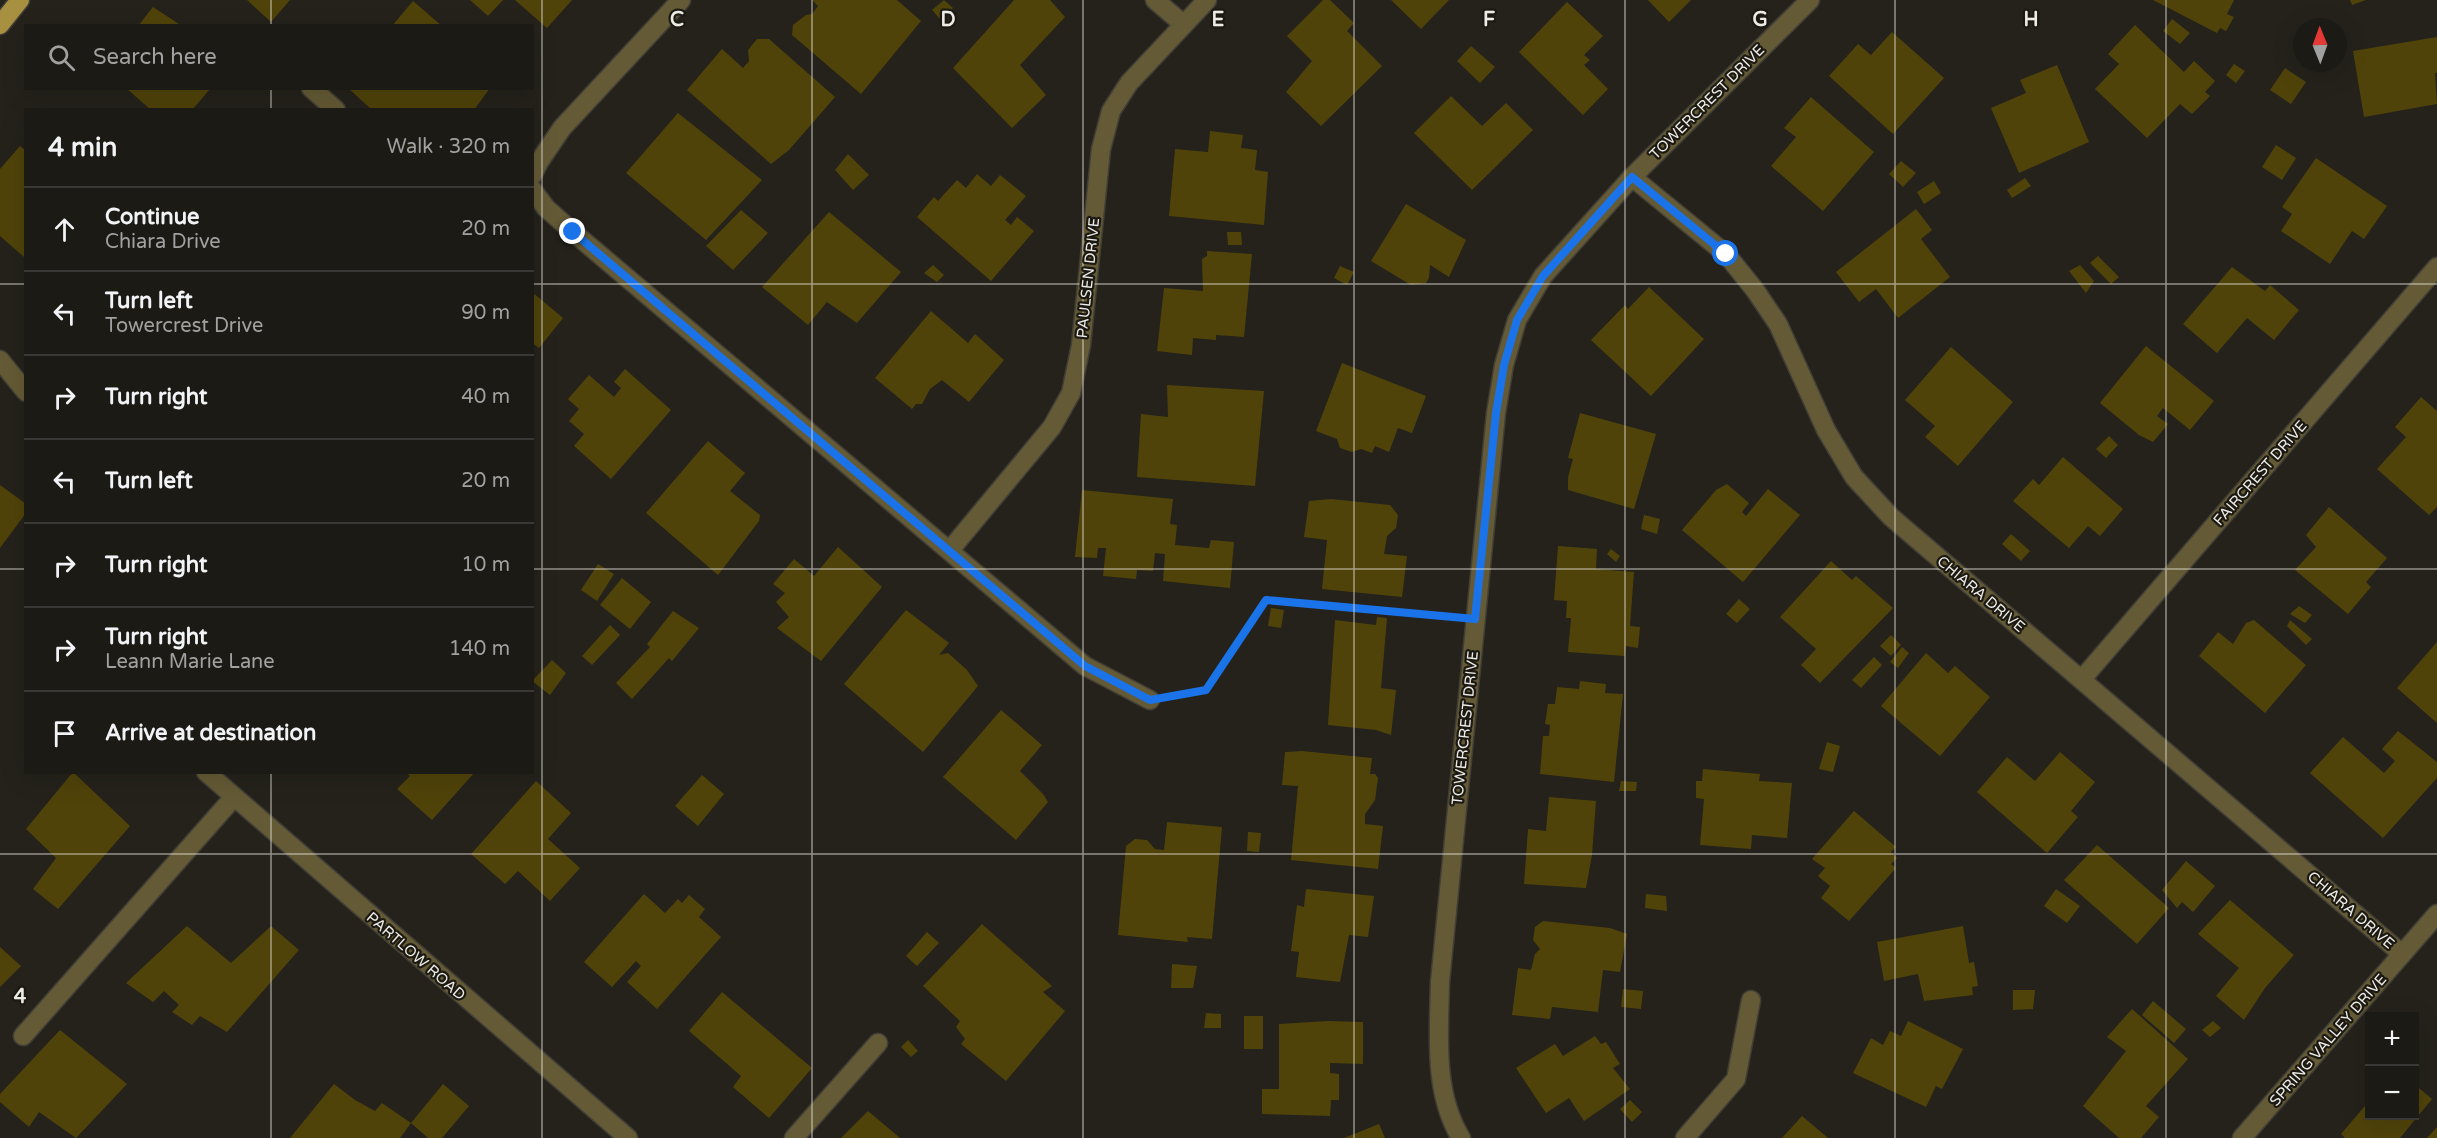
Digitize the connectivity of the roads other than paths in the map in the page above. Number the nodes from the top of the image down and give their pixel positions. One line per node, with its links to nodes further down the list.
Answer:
1 (20, 0): 7 (main road)
2 (681, 0): 10 (street)
3 (1155, 0): 6 (street)
4 (1207, 0): 6 (street, PAULSEN DRIVE)
5 (1810, 0): 11 (street, TOWERCREST DRIVE)
6 (1183, 24): 16 (street, PAULSEN DRIVE)
7 (0, 25)
8 (312, 90): 9 (street)
9 (334, 108)
10 (534, 172)
11 (1632, 177): 17 (street, CHIARA DRIVE); 28 (street, TOWERCREST DRIVE)
12 (534, 192): 16 (street)
13 (2437, 267): 17 (street, FAIRCREST DRIVE)
14 (0, 360): 15 (street)
15 (24, 390)
16 (950, 550): 18 (street)
17 (2082, 679): 22 (street, CHIARA DRIVE)
18 (1150, 700)
19 (208, 774): 20 (street, PARTLOW ROAD)
20 (234, 797): 24 (street); 26 (street, PARTLOW ROAD)
21 (2437, 914): 22 (street, SPRING VALLEY DRIVE)
22 (2402, 954): 30 (street, SPRING VALLEY DRIVE)
23 (1751, 1000): 29 (street)
24 (23, 1036)
25 (878, 1043): 27 (street)
26 (628, 1138)
27 (794, 1138)
28 (1461, 1138)
29 (1685, 1138)
30 (2242, 1138)

